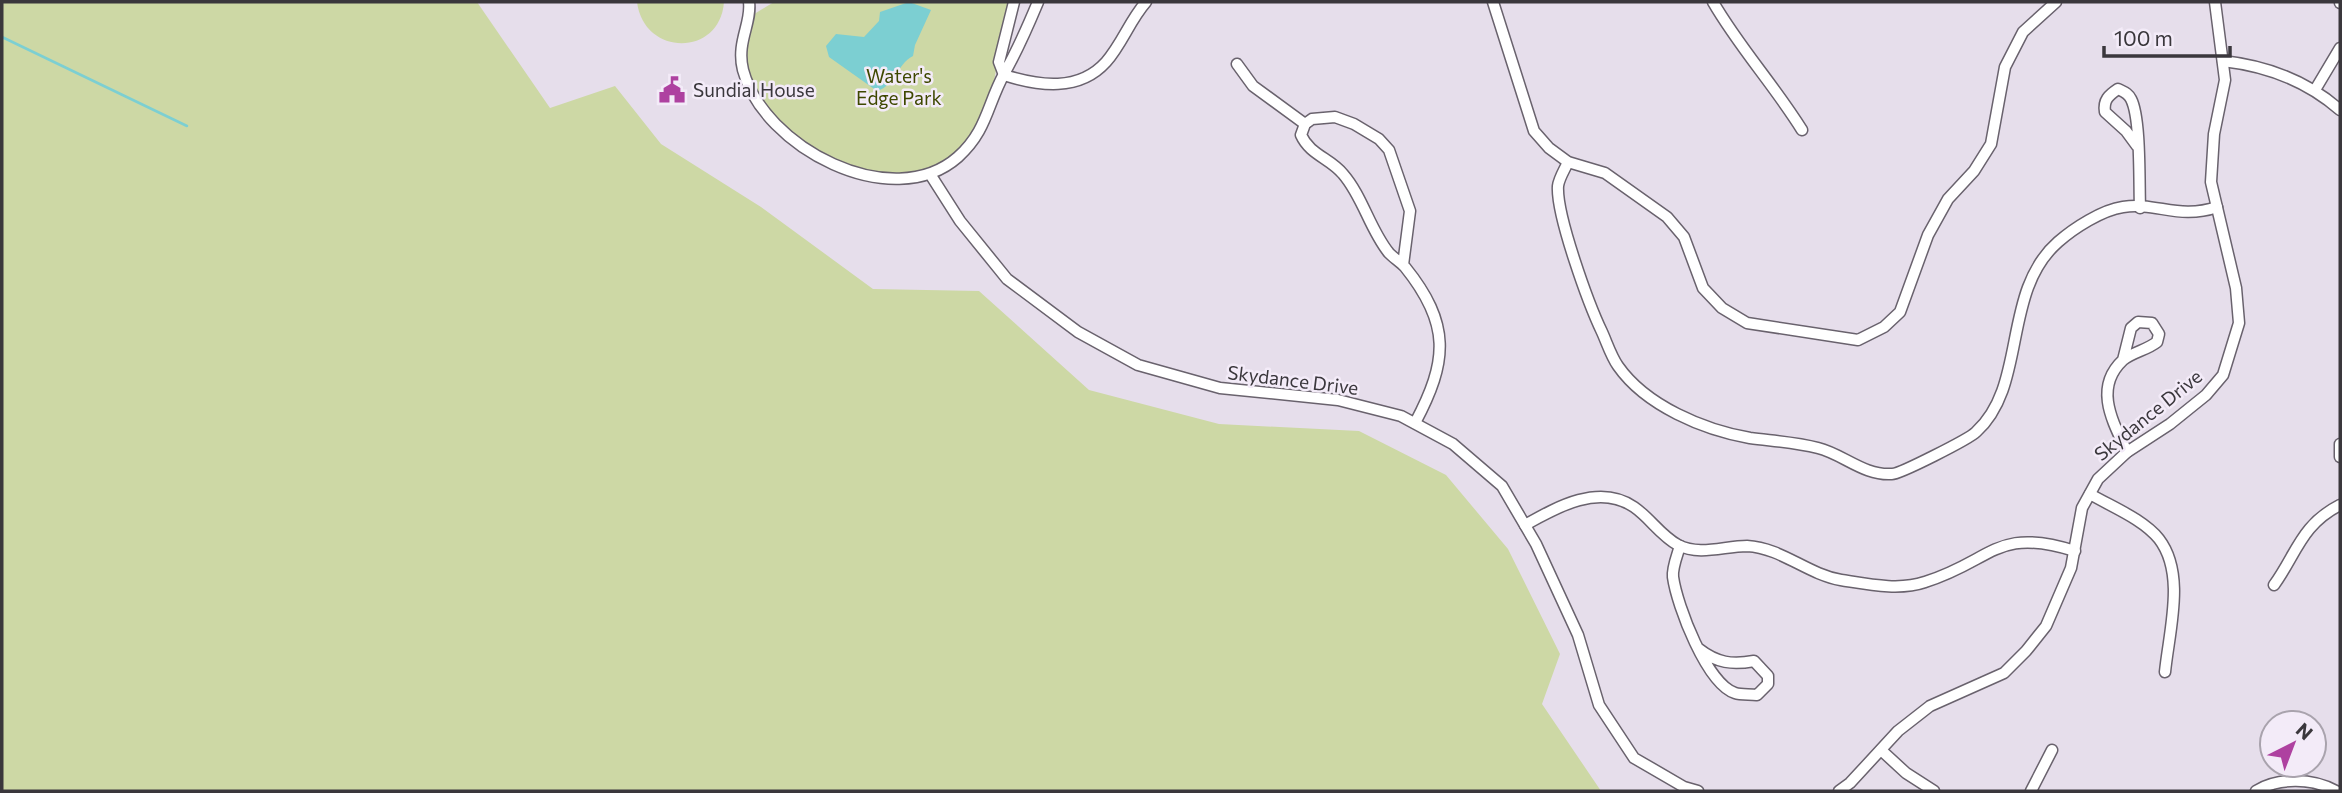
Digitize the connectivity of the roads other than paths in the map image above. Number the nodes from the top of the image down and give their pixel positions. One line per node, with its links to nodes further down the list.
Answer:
1 (748, 2): 19 (street)
2 (1014, 2): 12 (street)
3 (1038, 2): 12 (street)
4 (1146, 2): 12 (street)
5 (1493, 2): 18 (street)
6 (1713, 2): 16 (street)
7 (2056, 2): 18 (street)
8 (2215, 2): 10 (street, Skydance Drive)
9 (2340, 48): 13 (street)
10 (2223, 61): 13 (street); 20 (street, Skydance Drive)
11 (1237, 64): 15 (street)
12 (1004, 75): 19 (street)
13 (2315, 90): 14 (street)
14 (2340, 110)
15 (1305, 124): 22 (street); 22 (street)
16 (1802, 130)
17 (2137, 146): 17 (street); 21 (street)
18 (1568, 162): 21 (street)
19 (930, 174): 24 (street, Skydance Drive)
20 (2217, 207): 21 (street); 26 (street, Skydance Drive)
21 (2140, 208)
22 (1403, 265): 24 (street)
23 (2123, 360): 26 (street)
24 (1415, 423): 30 (street, Skydance Drive)
25 (2340, 444): 27 (street)
26 (2127, 452): 28 (street, Skydance Drive)
27 (2340, 457)
28 (2090, 494): 32 (street, Skydance Drive); 35 (street)
29 (2340, 505): 33 (street)
30 (1525, 525): 31 (street); 38 (street, Skydance Drive)
31 (1680, 546): 32 (street); 34 (street)
32 (2074, 551): 36 (street, Skydance Drive)
33 (2274, 585)
34 (1699, 649): 34 (street)
35 (2165, 672)
36 (1881, 750): 39 (street, Skydance Drive); 40 (street)
37 (2052, 750): 41 (street)
38 (1698, 791)
39 (1839, 791)
40 (1934, 791)
41 (2031, 791)
42 (2256, 791): 43 (street)
43 (2336, 791)

